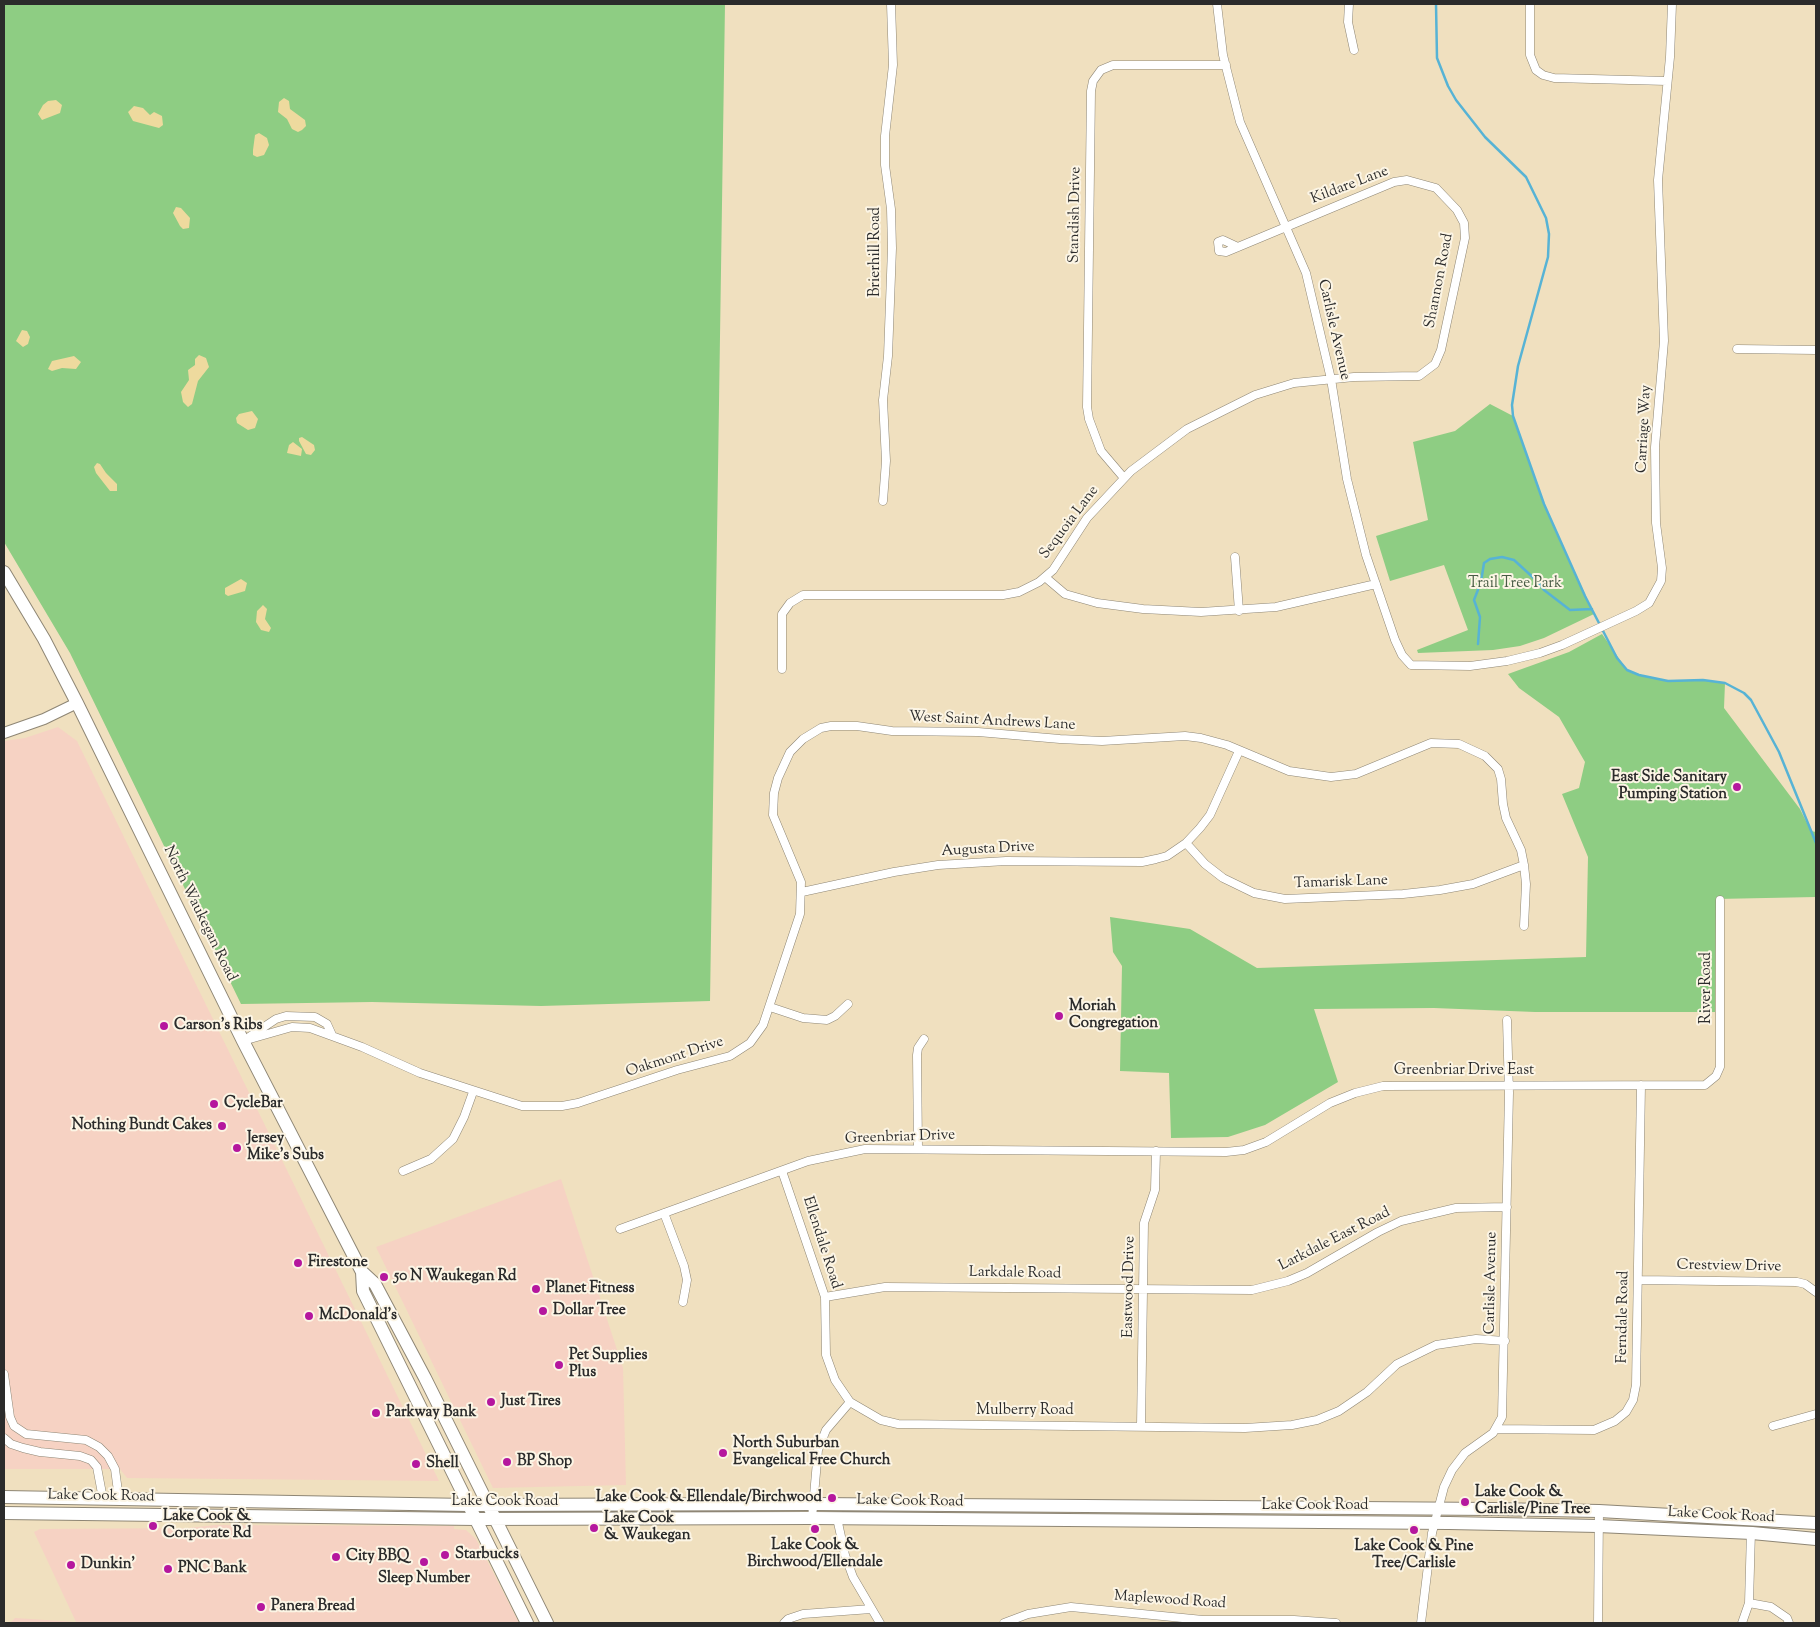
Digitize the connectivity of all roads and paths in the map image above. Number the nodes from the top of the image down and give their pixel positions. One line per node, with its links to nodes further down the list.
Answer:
1 (890, 4): 17 (street, Brierhill Road)
2 (1217, 4): 7 (street, Carlisle Avenue)
3 (1349, 4): 6 (street)
4 (1530, 4): 8 (street)
5 (1672, 4): 8 (street, Carriage Way)
6 (1354, 50)
7 (1226, 65): 10 (street, Carlisle Avenue); 16 (street, Standish Drive)
8 (1667, 81): 23 (street, Carriage Way)
9 (1450, 200): 10 (street, Kildare Lane); 12 (street, Shannon Road)
10 (1287, 226): 11 (street, Kildare Lane); 15 (street, Carlisle Avenue)
11 (1238, 247)
12 (1443, 341): 15 (street, Sequoia Lane)
13 (1737, 349): 14 (street)
14 (1816, 350)
15 (1331, 379): 16 (street, Sequoia Lane); 21 (street, Carlisle Avenue)
16 (1124, 478): 20 (street, Sequoia Lane)
17 (883, 501)
18 (1235, 557): 22 (street)
19 (4, 572): 25 (main road, North Waukegan Road)
20 (1044, 577): 22 (street); 24 (street, Sequoia Lane)
21 (1376, 584): 22 (street); 23 (street, Carlisle Avenue)
22 (1239, 611)
23 (1411, 665)
24 (782, 669)
25 (77, 703): 26 (street); 39 (main road, North Waukegan Road)
26 (4, 734)
27 (796, 746): 28 (street, West Saint Andrews Lane); 31 (street, Oakmont Drive)
28 (1239, 751): 29 (street); 30 (street, West Saint Andrews Lane)
29 (1186, 843): 30 (street, Tamarisk Lane); 31 (street, Augusta Drive)
30 (1524, 865): 33 (street, West Saint Andrews Lane)
31 (802, 892): 35 (street, Oakmont Drive)
32 (1720, 900): 40 (street, River Road)
33 (1524, 926)
34 (848, 1004): 35 (street)
35 (770, 1007): 43 (street, Oakmont Drive)
36 (1507, 1020): 41 (street, Carlisle Avenue)
37 (332, 1035): 39 (street, Oakmont Drive); 39 (street, Oakmont Drive); 43 (street, Oakmont Drive)
38 (924, 1039): 44 (street)
39 (243, 1041): 52 (main road, North Waukegan Road)
40 (1716, 1076): 42 (street, Greenbriar Drive East)
41 (1509, 1084): 42 (street, Greenbriar Drive East); 46 (street, Greenbriar Drive East); 49 (street, Carlisle Avenue)
42 (1641, 1085): 53 (street, Ferndale Road)
43 (473, 1092): 47 (street)
44 (918, 1149): 45 (street, Greenbriar Drive); 48 (street, Greenbriar Drive)
45 (1156, 1151): 46 (street, Greenbriar Drive); 54 (street, Eastwood Drive)
46 (1195, 1152)
47 (403, 1171)
48 (782, 1171): 50 (street, Greenbriar Drive); 57 (street, Ellendale Road)
49 (1507, 1207): 55 (street, Larkdale East Road); 59 (street, Carlisle Avenue)
50 (664, 1213): 51 (street, Greenbriar Drive); 58 (street)
51 (620, 1229)
52 (362, 1272): 71 (main road, North Waukegan Road); 72 (main road, North Waukegan Road)
53 (1638, 1280): 56 (street, Crestview Drive); 65 (street, Ferndale Road)
54 (1143, 1290): 55 (street, Larkdale Road); 57 (street, Larkdale Road); 63 (street, Eastwood Drive)
55 (1205, 1290)
56 (1816, 1292)
57 (825, 1297): 61 (street, Ellendale Road)
58 (683, 1302)
59 (1505, 1342): 63 (street, Mulberry Road); 65 (street, Carlisle Avenue)
60 (4, 1374): 69 (street)
61 (850, 1402): 63 (street, Mulberry Road); 70 (street)
62 (1816, 1414): 64 (street)
63 (1142, 1426)
64 (1773, 1426)
65 (1496, 1429): 73 (street)
66 (4, 1438): 68 (street)
67 (4, 1498): 68 (main road, Lake Cook Road)
68 (103, 1499): 69 (main road, Lake Cook Road)
69 (118, 1499): 71 (main road, Lake Cook Road)
70 (813, 1504): 72 (main road, Lake Cook Road); 73 (main road, Lake Cook Road); 78 (street)
71 (468, 1505): 72 (main road, Lake Cook Road); 77 (main road, North Waukegan Road)
72 (488, 1505): 80 (main road, North Waukegan Road)
73 (1439, 1509): 74 (main road, Lake Cook Road); 82 (street)
74 (1599, 1511): 76 (main road, Lake Cook Road); 83 (street)
75 (4, 1513): 77 (main road, Lake Cook Road)
76 (1747, 1517): 81 (main road, Lake Cook Road); 84 (street)
77 (476, 1518): 80 (main road, Lake Cook Road); 88 (main road, North Waukegan Road)
78 (812, 1518): 79 (main road, Lake Cook Road); 80 (main road, Lake Cook Road)
79 (838, 1518): 82 (main road, Lake Cook Road); 87 (street)
80 (495, 1519): 89 (main road, North Waukegan Road)
81 (1816, 1522)
82 (1436, 1523): 83 (main road, Lake Cook Road); 94 (street)
83 (1598, 1526): 84 (main road, Lake Cook Road); 95 (street)
84 (1752, 1533): 85 (main road, Lake Cook Road); 86 (street)
85 (1816, 1539)
86 (1749, 1603): 96 (street); 97 (street)
87 (870, 1609): 90 (street); 91 (street)
88 (527, 1623)
89 (547, 1623)
90 (784, 1623)
91 (880, 1623)
92 (1004, 1623): 93 (street, Maplewood Road)
93 (1336, 1623)
94 (1421, 1623)
95 (1598, 1623)
96 (1742, 1623)
97 (1789, 1623)

